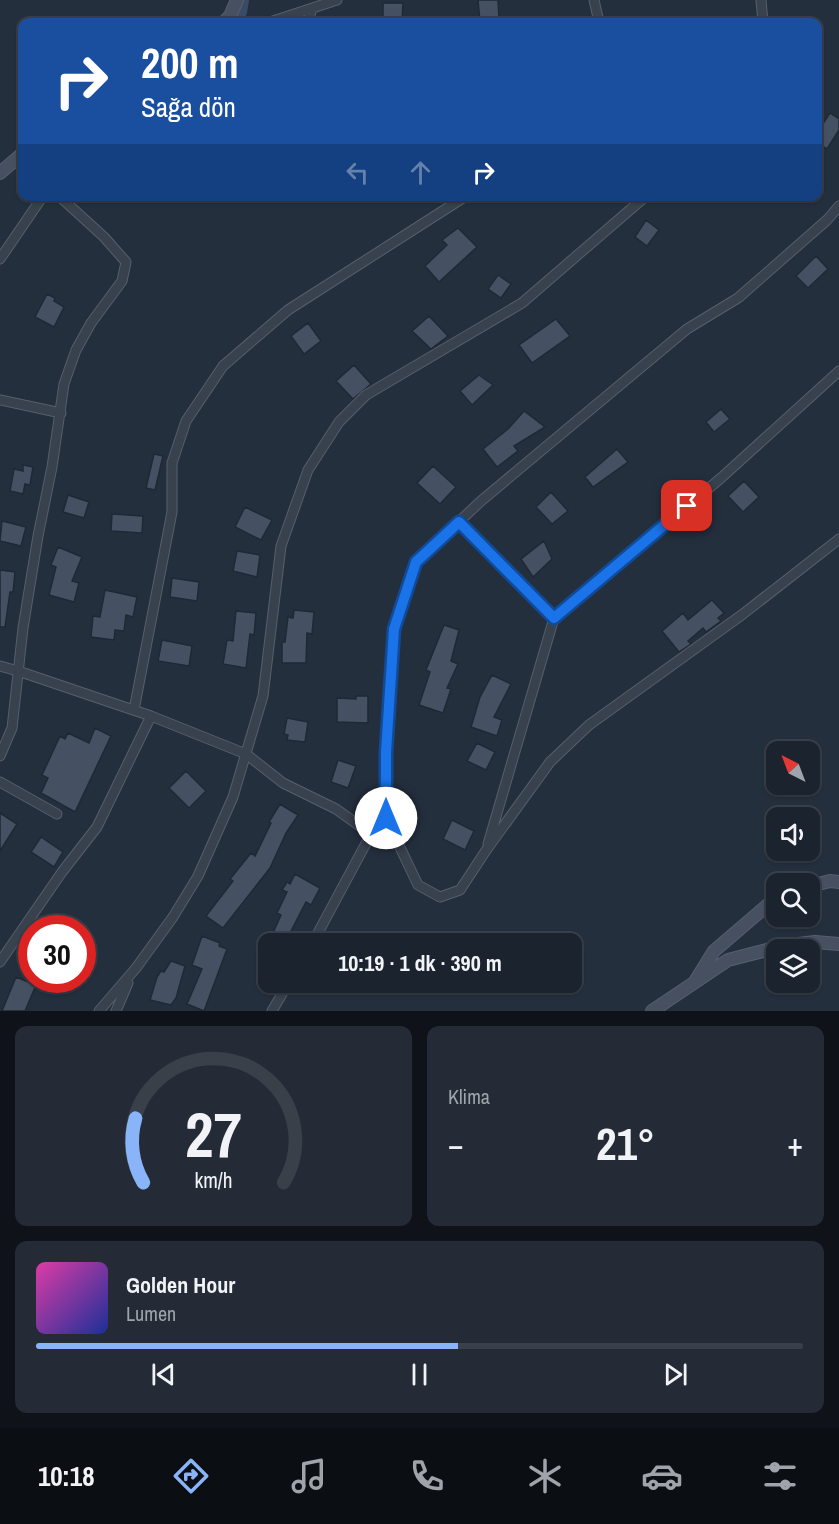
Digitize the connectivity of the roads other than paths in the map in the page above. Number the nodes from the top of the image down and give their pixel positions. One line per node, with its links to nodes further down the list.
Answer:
1 (237, 0): 6 (street)
2 (337, 0): 5 (street)
3 (594, 0): 9 (street)
4 (761, 0): 10 (street)
5 (312, 8): 7 (street); 8 (street)
6 (228, 18)
7 (282, 18)
8 (309, 18)
9 (598, 18)
10 (763, 18)
11 (18, 157): 12 (street)
12 (0, 173)
13 (40, 201): 18 (street)
14 (65, 201): 21 (street)
15 (450, 201): 27 (street)
16 (640, 201): 30 (street)
17 (839, 206): 22 (street)
18 (0, 259)
19 (839, 371): 24 (street)
20 (0, 400): 21 (street)
21 (61, 414): 26 (street)
22 (459, 522): 24 (street); 33 (street)
23 (839, 539): 35 (street)
24 (554, 618): 35 (street)
25 (0, 666): 26 (street)
26 (18, 670): 27 (street); 29 (street)
27 (134, 710): 28 (street)
28 (151, 716): 30 (street); 41 (street)
29 (1, 750)
30 (246, 754): 34 (street); 42 (street)
31 (0, 782): 32 (street)
32 (57, 814)
33 (386, 818): 34 (street); 35 (street)
34 (372, 834): 39 (street)
35 (487, 849)
36 (839, 882): 37 (street)
37 (820, 884)
38 (766, 906): 43 (street)
39 (318, 933)
40 (839, 944): 43 (street)
41 (1, 957)
42 (136, 968): 45 (street); 46 (street)
43 (693, 983): 48 (street)
44 (283, 993): 47 (street)
45 (99, 1011)
46 (116, 1011)
47 (272, 1011)
48 (652, 1011)

